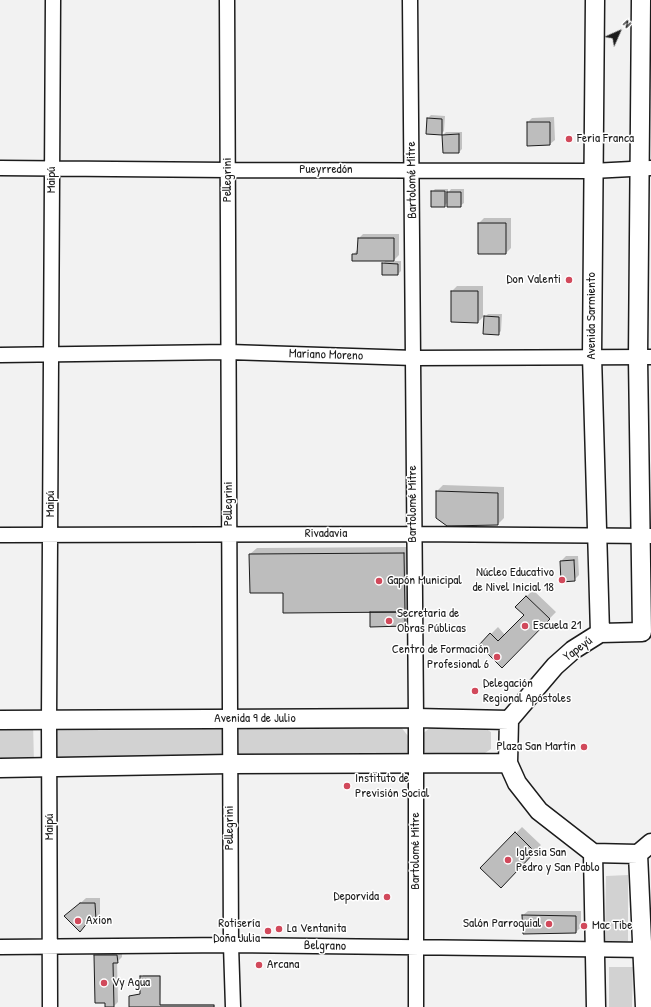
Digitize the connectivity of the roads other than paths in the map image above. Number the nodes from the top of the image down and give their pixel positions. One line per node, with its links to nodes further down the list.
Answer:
1 (53, 0): 7 (street, Maipú)
2 (227, 0): 10 (street, Pellegrini)
3 (410, 0): 9 (street, Bartolomé Mitre)
4 (595, 0): 11 (main road, Avenida Sarmiento)
5 (641, 0): 8 (main road)
6 (0, 168): 7 (street, Pueyrredón)
7 (52, 168): 10 (street, Pueyrredón); 14 (street, Maipú)
8 (645, 168): 11 (street, Pueyrredón); 16 (main road)
9 (412, 169): 10 (street, Pueyrredón); 11 (street, Pueyrredón); 17 (street, Bartolomé Mitre)
10 (228, 170): 12 (street, Pellegrini)
11 (592, 170): 15 (main road, Avenida Sarmiento)
12 (229, 352): 14 (street, Mariano Moreno); 17 (street, Mariano Moreno); 18 (street, Pellegrini)
13 (0, 355): 14 (street, Mariano Moreno)
14 (51, 355): 21 (street, Maipú)
15 (592, 356): 16 (street, Mariano Moreno); 17 (street, Mariano Moreno); 22 (main road, Avenida Sarmiento)
16 (645, 357): 23 (main road)
17 (414, 358): 19 (street, Bartolomé Mitre)
18 (229, 534): 19 (street, Rivadavia); 21 (street, Rivadavia); 27 (street, Pellegrini)
19 (413, 534): 22 (street, Rivadavia); 26 (street, Bartolomé Mitre)
20 (0, 535): 21 (street, Rivadavia)
21 (51, 535): 29 (street, Maipú)
22 (596, 535): 23 (street, Rivadavia); 24 (main road, Avenida Sarmiento)
23 (646, 536): 25 (main road)
24 (600, 633): 25 (main road); 30 (main road, Yapeyú)
25 (646, 634)
26 (416, 718): 27 (main road, Avenida 9 de Julio); 30 (main road, Avenida 9 de Julio); 33 (street, Bartolomé Mitre)
27 (230, 719): 29 (main road, Avenida 9 de Julio); 32 (street, Pellegrini)
28 (0, 720): 29 (main road, Avenida 9 de Julio)
29 (49, 720): 35 (street, Maipú)
30 (509, 720): 31 (main road)
31 (508, 763): 33 (main road); 37 (main road)
32 (230, 764): 33 (main road); 35 (main road); 38 (street, Pellegrini)
33 (416, 764): 41 (street, Bartolomé Mitre)
34 (0, 768): 35 (main road)
35 (50, 768): 39 (street, Maipú)
36 (645, 849): 37 (main road); 43 (main road)
37 (593, 853): 42 (main road)
38 (231, 945): 39 (street, Belgrano); 41 (street, Belgrano); 45 (street, Pellegrini)
39 (49, 947): 40 (street, Belgrano); 44 (street, Maipú)
40 (0, 948)
41 (416, 948): 42 (street, Belgrano); 46 (street, Bartolomé Mitre)
42 (596, 950): 43 (street, Belgrano); 47 (main road)
43 (647, 950): 48 (main road)
44 (50, 1007)
45 (233, 1007)
46 (416, 1007)
47 (596, 1007)
48 (644, 1007)

